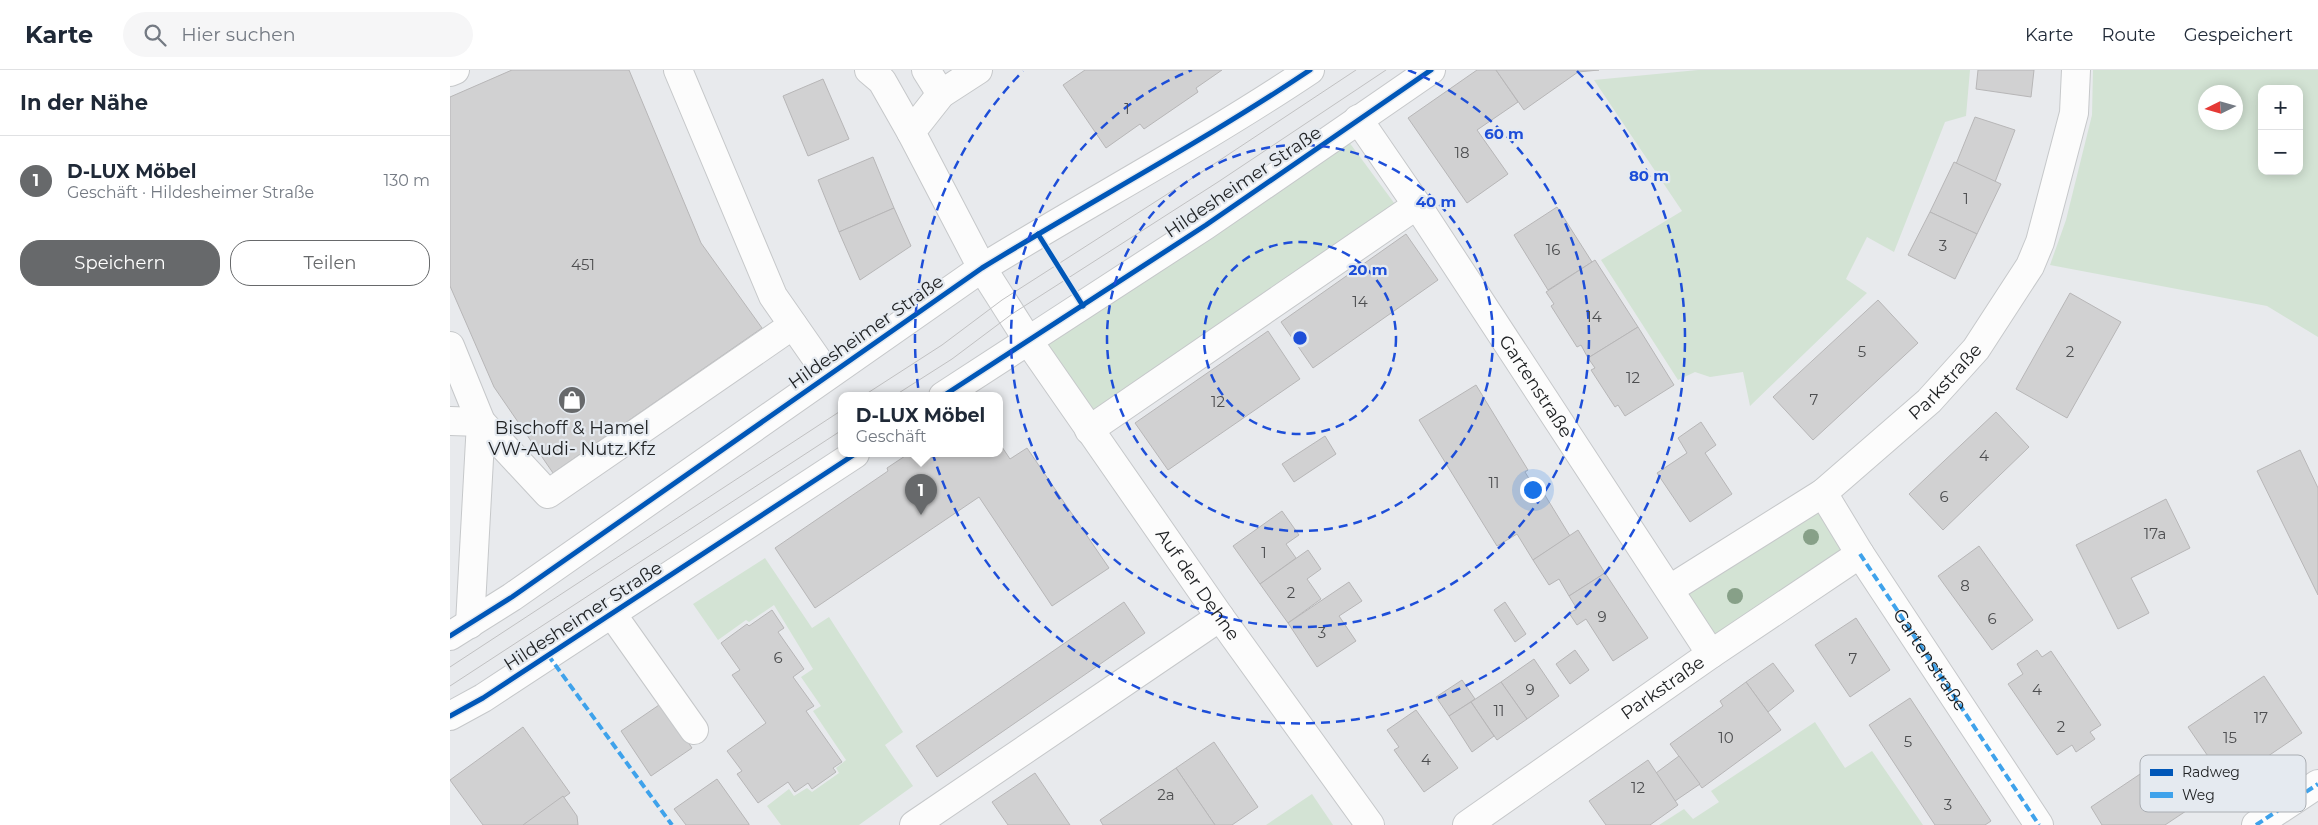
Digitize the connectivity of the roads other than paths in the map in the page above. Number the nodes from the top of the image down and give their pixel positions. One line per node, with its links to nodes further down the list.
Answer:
1 (455, 70): 9 (street)
2 (678, 70): 15 (street)
3 (869, 70): 12 (street)
4 (926, 70): 10 (street)
5 (978, 70): 10 (street)
6 (1310, 70): 14 (street, Hildesheimer Straße)
7 (1431, 70): 11 (street, Hildesheimer Straße)
8 (2076, 70): 24 (street, Parkstraße)
9 (450, 72)
10 (942, 94): 12 (street)
11 (1358, 119): 13 (street, Gartenstraße); 16 (street, Hildesheimer Straße)
12 (911, 132): 14 (street)
13 (1417, 206): 22 (street); 26 (street, Gartenstraße)
14 (982, 268): 16 (street); 18 (street, Hildesheimer Straße)
15 (793, 325): 18 (street); 21 (street)
16 (1029, 342): 19 (street, Hildesheimer Straße); 22 (street, Auf der Dehne)
17 (450, 346): 21 (street)
18 (828, 375): 29 (street, Hildesheimer Straße)
19 (949, 392)
20 (450, 422): 21 (street)
21 (481, 422): 29 (street)
22 (1089, 430): 28 (street, Auf der Dehne)
23 (850, 457): 27 (street, Hildesheimer Straße)
24 (1823, 493): 25 (street, Gartenstraße); 26 (street, Parkstraße)
25 (1860, 554): 30 (street, Parkstraße); 39 (street, Gartenstraße)
26 (1670, 589): 30 (street, Gartenstraße)
27 (612, 614): 31 (street, Hildesheimer Straße); 32 (street)
28 (1220, 617): 36 (street); 37 (street, Auf der Dehne)
29 (460, 630)
30 (1711, 654): 38 (street, Parkstraße)
31 (450, 716)
32 (694, 730)
33 (2318, 784): 34 (street)
34 (2306, 792)
35 (2276, 812): 40 (street)
36 (914, 825)
37 (1370, 825)
38 (1467, 825)
39 (2039, 825)
40 (2256, 825)

